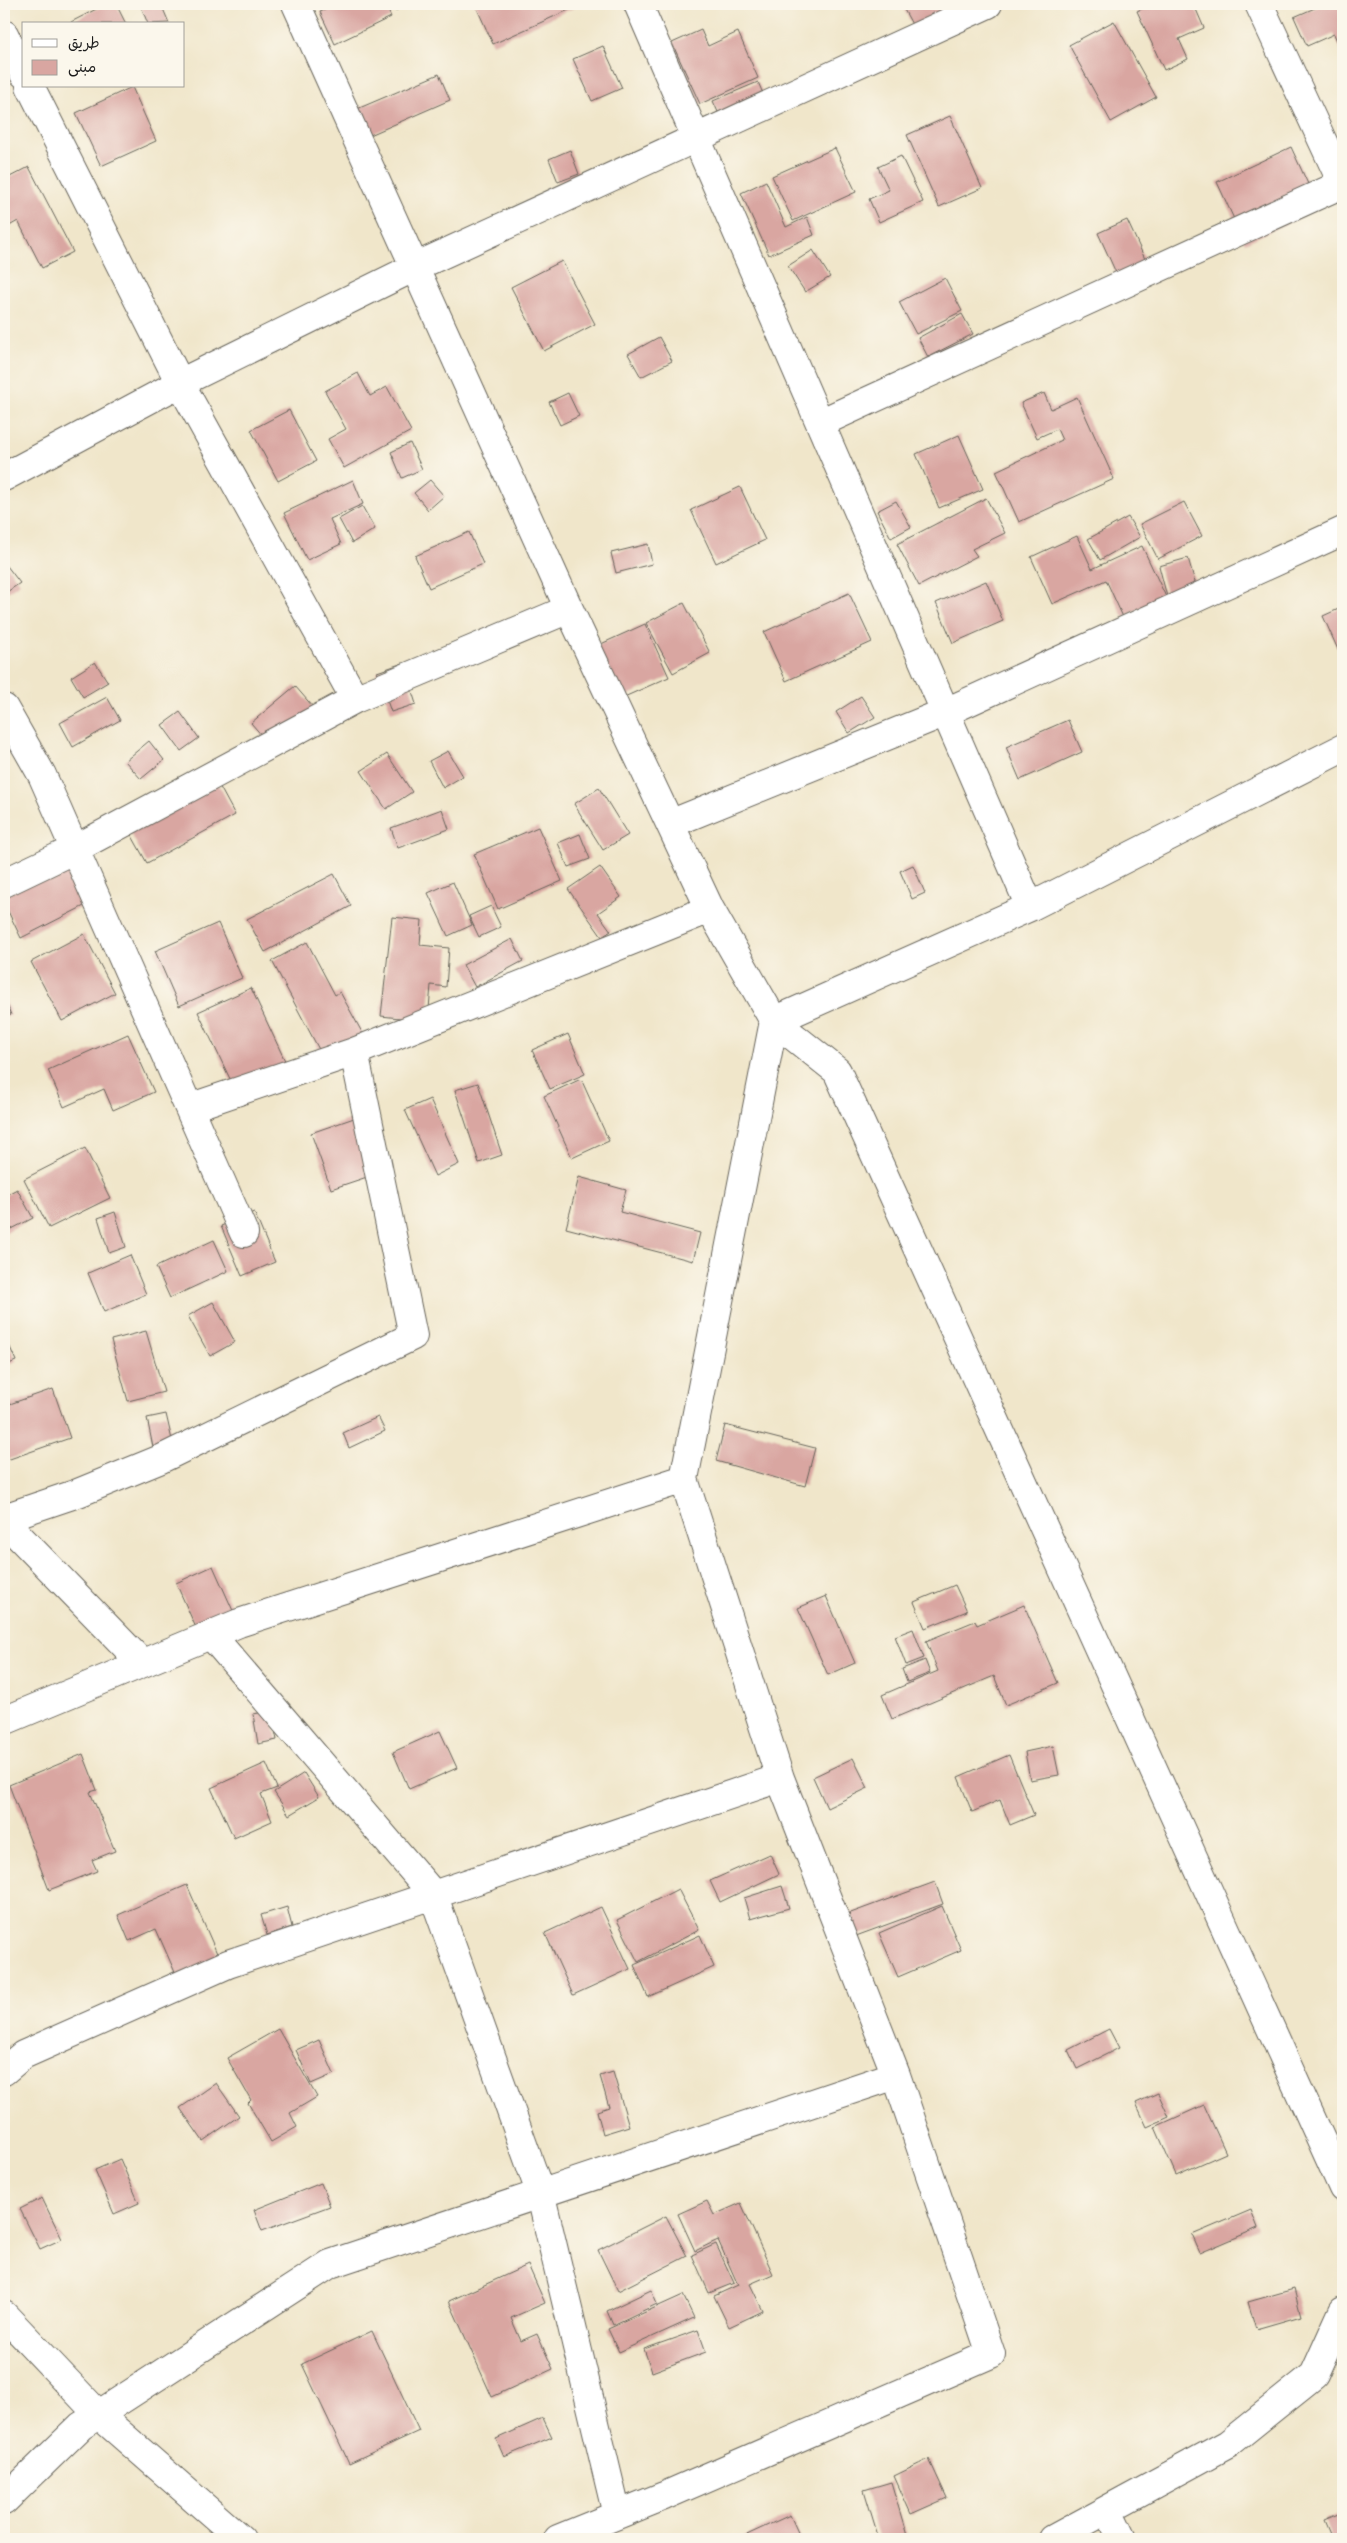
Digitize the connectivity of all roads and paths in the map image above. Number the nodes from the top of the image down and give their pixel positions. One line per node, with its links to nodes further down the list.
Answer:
1 (296, 4): 10 (street)
2 (638, 4): 8 (street)
3 (988, 4): 8 (street)
4 (1259, 4): 9 (street)
5 (4, 34): 6 (street)
6 (22, 70)
7 (31, 88): 11 (street)
8 (698, 139): 10 (street); 12 (street)
9 (1343, 185): 12 (street)
10 (415, 267): 11 (street); 15 (street)
11 (180, 383): 13 (street); 16 (street)
12 (820, 423): 18 (street)
13 (4, 477)
14 (1343, 531): 18 (street)
15 (569, 609): 16 (street); 20 (street)
16 (354, 699): 21 (street)
17 (4, 708): 21 (street)
18 (946, 712): 20 (street); 23 (street)
19 (1343, 748): 23 (street)
20 (670, 824): 24 (street)
21 (75, 849): 22 (street); 27 (street)
22 (4, 883)
23 (1030, 907): 25 (street)
24 (710, 909): 25 (street); 26 (street)
25 (774, 1022): 29 (street); 38 (street)
26 (354, 1052): 27 (street); 30 (street)
27 (189, 1108): 28 (street)
28 (244, 1233)
29 (684, 1479): 31 (street); 34 (street)
30 (4, 1520): 32 (street)
31 (211, 1635): 32 (street); 35 (street)
32 (142, 1664): 33 (street)
33 (4, 1721)
34 (780, 1778): 35 (street); 37 (street)
35 (433, 1894): 36 (street); 39 (street)
36 (4, 2071)
37 (896, 2075): 39 (street); 45 (street)
38 (1343, 2188)
39 (540, 2192): 42 (street); 45 (street)
40 (1343, 2311): 44 (street)
41 (4, 2315): 42 (street)
42 (99, 2415): 43 (street); 46 (street)
43 (4, 2502)
44 (1108, 2510): 48 (street); 49 (street)
45 (617, 2515): 47 (street)
46 (242, 2539)
47 (558, 2539)
48 (1053, 2539)
49 (1122, 2539)

